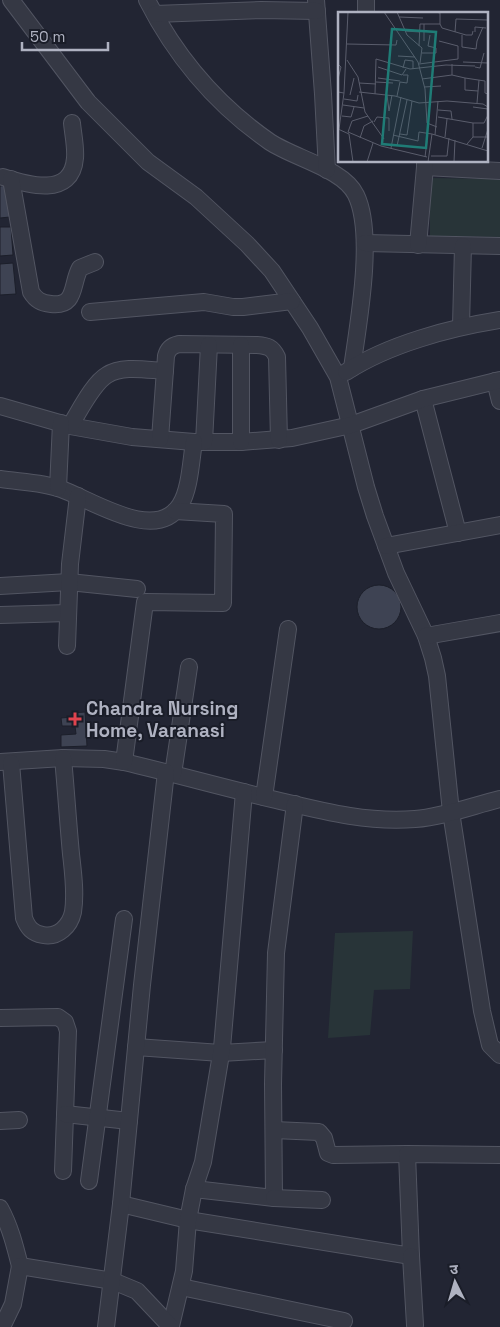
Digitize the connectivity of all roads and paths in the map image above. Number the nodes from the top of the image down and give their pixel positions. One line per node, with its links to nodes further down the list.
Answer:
1 (11, 0): 15 (street)
2 (261, 5): 3 (street); 4 (street)
3 (316, 5): 7 (street)
4 (151, 7): 7 (street)
5 (72, 123): 9 (street)
6 (425, 164): 8 (street); 11 (street)
7 (327, 170): 10 (street)
8 (500, 170)
9 (5, 177): 14 (street)
10 (365, 243): 11 (street); 22 (street)
11 (418, 244): 12 (street)
12 (463, 246): 13 (street); 18 (street)
13 (500, 246)
14 (96, 262)
15 (292, 301): 16 (street); 22 (street)
16 (90, 312)
17 (500, 320): 18 (street)
18 (461, 326): 22 (street)
19 (209, 344): 20 (street); 21 (street); 31 (street)
20 (241, 345): 30 (street); 32 (street)
21 (165, 371): 27 (street); 29 (street)
22 (345, 373): 28 (street)
23 (498, 381): 24 (street); 25 (street)
24 (422, 399): 28 (street); 38 (street)
25 (500, 401)
26 (0, 406): 27 (street)
27 (66, 424): 29 (street); 34 (street)
28 (350, 425): 30 (street); 39 (street)
29 (160, 439): 31 (street)
30 (279, 440): 32 (street)
31 (199, 442): 32 (street); 36 (street)
32 (241, 442)
33 (0, 479): 34 (street)
34 (58, 488): 35 (street)
35 (78, 496): 36 (street); 40 (street)
36 (175, 512): 52 (street)
37 (500, 525): 38 (street)
38 (458, 533): 39 (street)
39 (386, 546): 47 (street)
40 (69, 582): 41 (street); 42 (street); 43 (street)
41 (0, 586)
42 (136, 589)
43 (68, 613): 44 (street); 48 (street)
44 (0, 615)
45 (500, 623): 47 (street)
46 (288, 629): 55 (street)
47 (426, 636): 58 (street)
48 (67, 646)
49 (189, 667): 53 (street)
50 (63, 758): 51 (street); 51 (street); 52 (street)
51 (6, 762)
52 (124, 762): 53 (street)
53 (169, 773): 54 (street); 61 (street)
54 (244, 792): 55 (street); 63 (street)
55 (264, 797): 57 (street)
56 (500, 799): 58 (street)
57 (294, 804): 58 (street); 62 (street)
58 (451, 812): 64 (street)
59 (124, 919): 66 (street)
60 (0, 1018): 65 (street)
61 (136, 1047): 63 (street); 69 (street)
62 (274, 1050): 63 (street); 70 (street)
63 (221, 1053): 75 (street)
64 (500, 1054)
65 (65, 1114): 66 (street); 73 (street)
66 (98, 1117): 69 (street); 74 (street)
67 (19, 1120): 68 (street)
68 (0, 1121)
69 (129, 1121): 78 (street)
70 (274, 1130): 71 (street); 76 (street)
71 (407, 1154): 72 (street); 81 (street)
72 (500, 1155)
73 (63, 1170)
74 (90, 1181)
75 (194, 1188): 76 (street); 80 (street)
76 (274, 1198): 77 (street)
77 (322, 1200)
78 (121, 1204): 80 (street); 83 (street)
79 (0, 1208): 82 (street)
80 (188, 1220): 81 (street); 84 (street)
81 (411, 1256): 86 (street)
82 (20, 1266): 83 (street); 87 (street)
83 (112, 1281): 88 (street); 89 (street)
84 (181, 1287): 85 (street); 89 (street)
85 (344, 1320)
86 (414, 1325)
87 (2, 1327)
88 (106, 1327)
89 (171, 1327)

